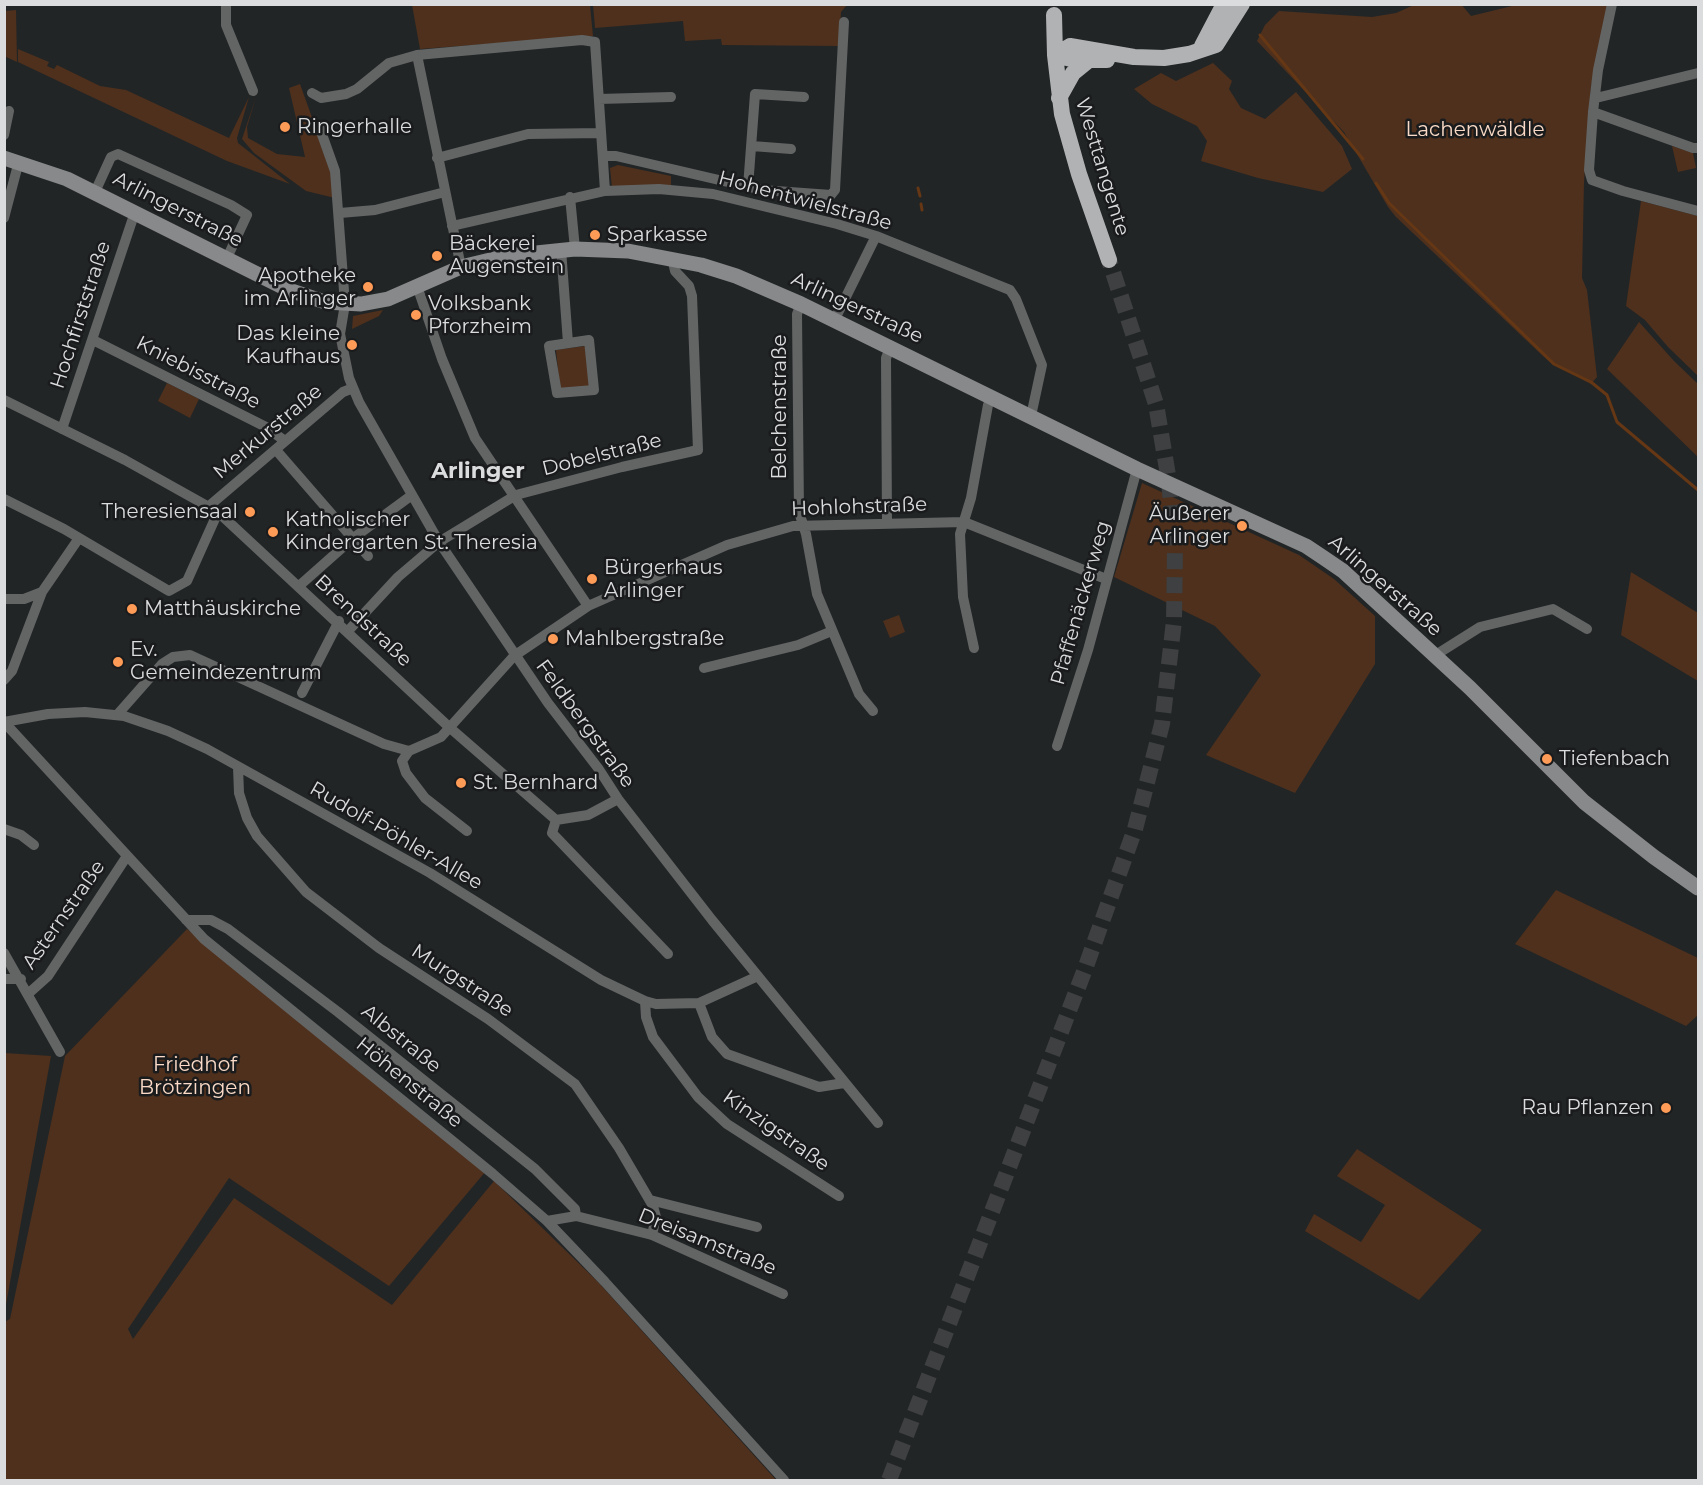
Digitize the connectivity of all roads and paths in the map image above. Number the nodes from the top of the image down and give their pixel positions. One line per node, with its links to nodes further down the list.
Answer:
1 (226, 4): 13 (street)
2 (1242, 4): 7 (highway)
3 (1612, 4): 18 (street)
4 (1221, 8): 7 (highway)
5 (1054, 15): 9 (highway, Westtangente)
6 (844, 22): 31 (street)
7 (1198, 52): 10 (highway)
8 (417, 55): 14 (street); 19 (street); 29 (street)
9 (1054, 55): 10 (highway); 11 (highway); 17 (highway, Westtangente)
10 (1134, 57): 11 (highway)
11 (1089, 60): 17 (highway)
12 (1698, 73): 18 (street)
13 (253, 92)
14 (312, 93)
15 (670, 97): 19 (street)
16 (804, 97): 25 (street)
17 (1059, 98): 45 (highway, Westtangente)
18 (1596, 98): 21 (street)
19 (599, 99): 23 (street)
20 (9, 111): 24 (street)
21 (1593, 112): 26 (street); 36 (street)
22 (319, 126): 38 (street, Feldbergstraße)
23 (601, 133): 28 (street); 29 (street)
24 (4, 135)
25 (752, 146): 27 (street); 31 (street)
26 (1698, 148)
27 (791, 149)
28 (604, 156): 31 (street); 32 (street)
29 (437, 158): 34 (street)
30 (12, 160): 33 (main road, Arlingerstraße); 39 (street)
31 (748, 187)
32 (604, 190): 35 (street, Hohentwielstraße); 41 (street, Hohentwielstraße)
33 (95, 192): 37 (main road, Arlingerstraße); 43 (street)
34 (445, 192): 38 (street); 40 (street)
35 (570, 197): 40 (street, Hohentwielstraße); 42 (street)
36 (1698, 211)
37 (135, 212): 43 (main road, Arlingerstraße); 51 (street, Hochfirststraße)
38 (340, 213): 48 (street, Feldbergstraße)
39 (4, 218)
40 (452, 226): 46 (street)
41 (876, 236): 50 (street); 57 (street, Hohentwielstraße)
42 (568, 249): 44 (main road, Arlingerstraße); 46 (main road, Arlingerstraße); 52 (street)
43 (226, 258): 48 (main road, Arlingerstraße)
44 (672, 258): 49 (main road, Arlingerstraße); 63 (street, Dobelstraße)
45 (1109, 260)
46 (461, 267): 47 (main road, Arlingerstraße)
47 (417, 286): 48 (main road, Arlingerstraße); 63 (street)
48 (345, 304): 54 (street, Feldbergstraße)
49 (801, 304): 50 (main road, Arlingerstraße); 68 (street, Belchenstraße)
50 (835, 319): 53 (main road, Arlingerstraße)
51 (93, 340): 58 (street, Hochfirststraße); 59 (street, Kniebisstraße)
52 (568, 343): 52 (street)
53 (891, 346): 55 (main road, Arlingerstraße); 67 (street)
54 (352, 388): 59 (street, Merkurstraße); 62 (street, Feldbergstraße)
55 (992, 397): 57 (main road, Arlingerstraße); 66 (street)
56 (4, 400): 58 (street, Brendstraße)
57 (1031, 416): 61 (main road, Arlingerstraße)
58 (62, 429): 65 (street, Brendstraße)
59 (285, 441): 60 (street, Merkurstraße)
60 (276, 450): 65 (street, Merkurstraße); 70 (street)
61 (1137, 469): 73 (street, Pfaffenäckerweg); 84 (main road, Arlingerstraße)
62 (412, 495): 70 (street); 71 (street, Feldbergstraße)
63 (516, 495): 71 (street, Dobelstraße); 77 (street)
64 (4, 499): 69 (street)
65 (213, 509): 69 (street); 74 (street, Brendstraße)
66 (964, 522): 67 (street, Hohlohstraße); 73 (street, Hohlohstraße); 82 (street)
67 (887, 523): 68 (street, Hohlohstraße)
68 (802, 526): 77 (street, Hohlohstraße); 81 (street, Belchenstraße)
69 (79, 538): 75 (street)
70 (352, 539): 72 (street); 74 (street)
71 (439, 542): 80 (street, Dobelstraße); 83 (street, Feldbergstraße)
72 (368, 556)
73 (1106, 579): 92 (street, Pfaffenäckerweg)
74 (299, 586): 78 (street, Brendstraße)
75 (42, 592): 76 (street); 86 (street)
76 (4, 599)
77 (588, 606): 83 (street, Hohlohstraße)
78 (339, 621): 80 (street, Brendstraße); 87 (street)
79 (1587, 629): 84 (street)
80 (348, 631): 91 (street, Brendstraße)
81 (832, 631): 85 (street); 88 (street, Belchenstraße)
82 (974, 648)
83 (514, 656): 91 (street, Hohlohstraße); 95 (street, Feldbergstraße)
84 (1434, 656): 101 (main road, Arlingerstraße)
85 (704, 668)
86 (4, 680)
87 (302, 693)
88 (873, 711)
89 (117, 715): 90 (street, Rudolf-Pöhler-Allee); 93 (street); 94 (street, Rudolf-Pöhler-Allee)
90 (5, 722): 100 (street, Höhenstraße)
91 (449, 727): 93 (street, Hohlohstraße); 96 (street, Brendstraße)
92 (1057, 746)
93 (409, 751): 98 (street)
94 (238, 767): 109 (street, Rudolf-Pöhler-Allee); 115 (street, Murgstraße)
95 (618, 800): 96 (street); 105 (street, Feldbergstraße)
96 (556, 820): 104 (street)
97 (4, 829): 99 (street)
98 (467, 831)
99 (34, 844)
100 (127, 856): 102 (street, Höhenstraße); 108 (street, Asternstraße)
101 (1698, 888)
102 (186, 920): 116 (street, Albstraße); 117 (street, Höhenstraße)
103 (4, 953): 107 (street)
104 (668, 954)
105 (758, 976): 110 (street, Rudolf-Pöhler-Allee); 112 (street, Feldbergstraße)
106 (4, 979): 107 (street)
107 (21, 980): 108 (street)
108 (29, 993): 111 (street)
109 (645, 1001): 110 (street, Rudolf-Pöhler-Allee); 114 (street, Kinzigstraße)
110 (699, 1003): 112 (street)
111 (60, 1052)
112 (844, 1083): 113 (street, Feldbergstraße)
113 (878, 1123)
114 (838, 1196)
115 (650, 1200): 118 (street); 119 (street, Murgstraße)
116 (576, 1216): 117 (street, Dreisamstraße); 119 (street, Dreisamstraße)
117 (547, 1221): 121 (street, Höhenstraße)
118 (757, 1227)
119 (652, 1235): 120 (street, Dreisamstraße)
120 (783, 1294)
121 (784, 1480)

